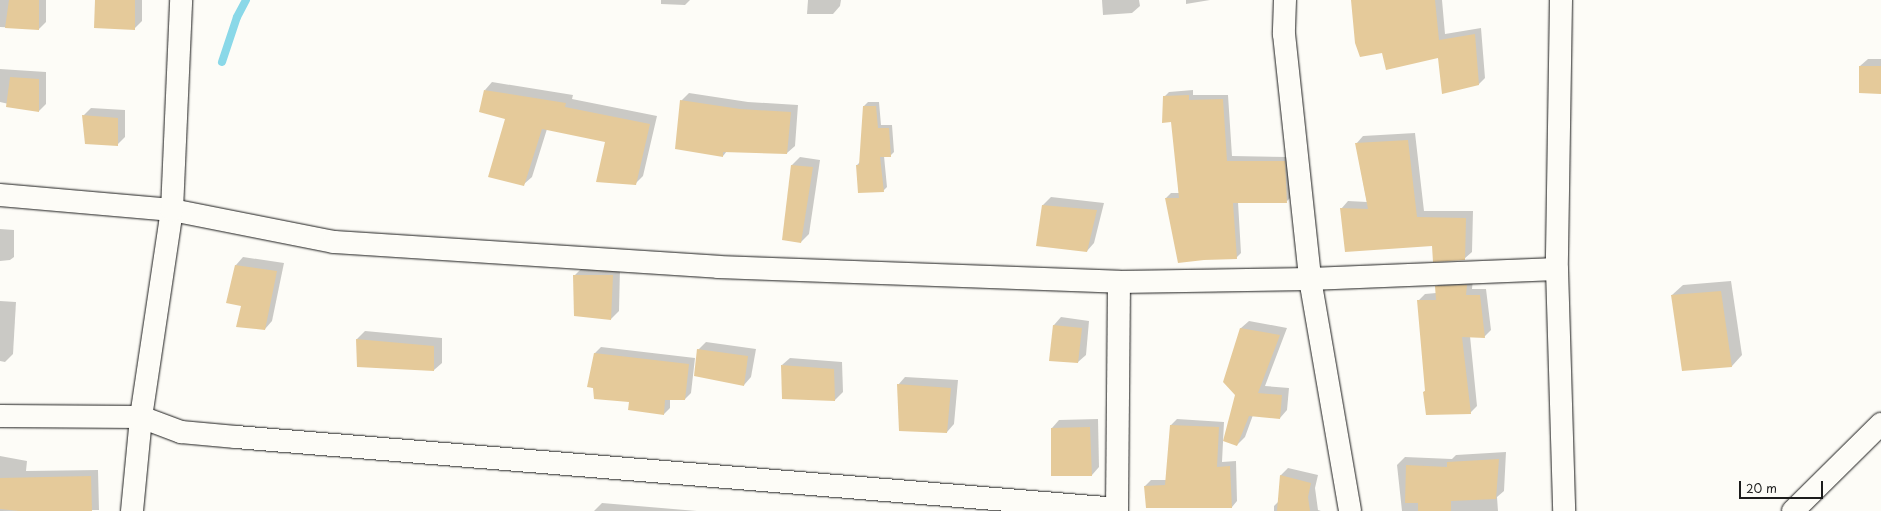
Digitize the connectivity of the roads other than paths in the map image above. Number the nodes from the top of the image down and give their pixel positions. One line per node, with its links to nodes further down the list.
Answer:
1 (181, 0): 5 (street)
2 (1285, 0): 7 (street)
3 (1562, 0): 6 (street)
4 (0, 194): 5 (street)
5 (172, 210): 8 (street); 10 (street)
6 (1557, 269): 7 (street); 15 (street)
7 (1310, 279): 8 (street); 14 (street)
8 (1119, 282): 12 (street)
9 (0, 416): 10 (street)
10 (141, 417): 12 (street); 13 (street)
11 (1881, 424): 16 (street)
12 (1117, 510)
13 (132, 511)
14 (1350, 511)
15 (1564, 511)
16 (1792, 511)

